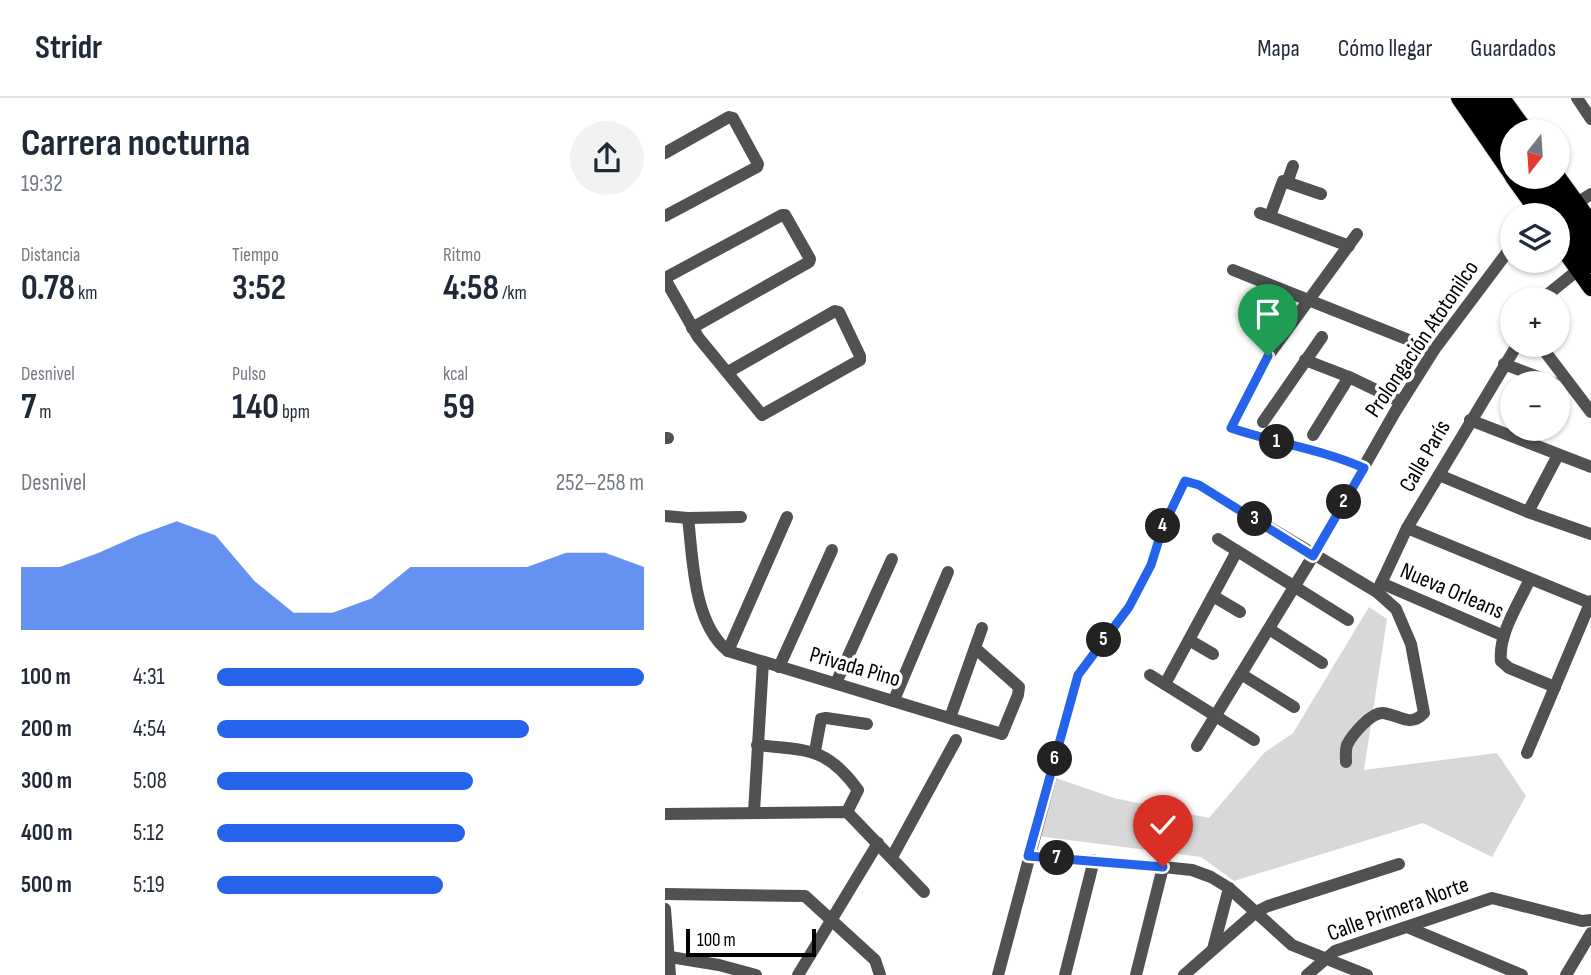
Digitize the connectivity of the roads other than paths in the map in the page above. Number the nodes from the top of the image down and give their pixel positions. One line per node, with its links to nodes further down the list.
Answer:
1 (1459, 98): 11 (main road)
2 (1472, 98): 9 (main road)
3 (1488, 98): 6 (main road)
4 (1502, 98): 7 (main road)
5 (1577, 98): 8 (street)
6 (1503, 119)
7 (1517, 119)
8 (1591, 119)
9 (1500, 137)
10 (665, 153): 19 (street)
11 (1500, 157)
12 (1293, 166): 13 (street)
13 (1287, 183): 16 (street); 24 (street)
14 (1552, 189): 23 (main road)
15 (1567, 189): 18 (main road)
16 (1321, 194)
17 (1591, 194): 18 (street)
18 (1577, 203): 20 (main road)
19 (665, 216)
20 (1591, 223)
21 (1357, 234): 24 (street)
22 (1570, 241): 27 (main road)
23 (1591, 244)
24 (1349, 246): 32 (street)
25 (1570, 253): 27 (main road)
26 (1500, 262): 35 (street, Prolongación Atotonilco)
27 (1584, 268): 30 (street); 31 (main road)
28 (1233, 270): 32 (street)
29 (665, 279): 33 (street); 33 (street)
30 (1558, 287)
31 (1591, 288)
32 (1309, 300): 35 (street); 52 (street)
33 (692, 328): 41 (street)
34 (1322, 337): 38 (street)
35 (1434, 350): 45 (street, Prolongación Atotonilco)
36 (1509, 357): 39 (street, Calle París)
37 (1549, 357): 44 (street)
38 (1305, 360): 42 (street); 48 (street)
39 (1504, 364): 40 (street); 47 (street, Calle París)
40 (1522, 371)
41 (728, 372): 41 (street)
42 (1349, 377): 45 (street); 49 (street)
43 (1570, 389): 44 (street)
44 (1574, 391): 46 (street)
45 (1401, 402): 52 (street, Prolongación Atotonilco)
46 (1591, 412)
47 (1470, 419): 50 (street); 53 (street, Calle París)
48 (1263, 422)
49 (1313, 435)
50 (1558, 455): 51 (street); 54 (street)
51 (1591, 467)
52 (1364, 468): 64 (street, Prolongación Atotonilco)
53 (1439, 475): 54 (street); 59 (street, Calle París)
54 (1528, 512): 60 (street)
55 (665, 516): 58 (street)
56 (741, 517): 58 (street)
57 (787, 517): 79 (street)
58 (688, 518): 79 (street)
59 (1407, 528): 67 (street); 69 (street, Calle París)
60 (1591, 534)
61 (1218, 538): 63 (street)
62 (832, 550): 83 (street)
63 (1237, 551): 68 (street); 70 (street)
64 (1313, 556): 68 (street, Prolongación Atotonilco); 69 (street); 105 (street)
65 (891, 559): 86 (street)
66 (949, 572): 89 (street)
67 (1530, 579): 71 (street); 76 (street)
68 (1295, 586): 73 (street); 75 (street, Prolongación Atotonilco)
69 (1379, 588): 76 (street, Nueva Orleans); 100 (street)
70 (1213, 596): 72 (street); 77 (street)
71 (1591, 602): 88 (street)
72 (1240, 612)
73 (1348, 620)
74 (982, 628): 78 (street)
75 (1269, 629): 82 (street); 84 (street, Prolongación Atotonilco)
76 (1504, 636): 88 (street, Nueva Orleans)
77 (1189, 640): 80 (street); 87 (street)
78 (975, 648): 92 (street); 92 (street, Privada Pino)
79 (728, 650): 81 (street, Privada Pino)
80 (1213, 654)
81 (764, 662): 83 (street, Privada Pino); 96 (street)
82 (1322, 663)
83 (779, 667): 86 (street, Privada Pino)
84 (1241, 674): 90 (street); 91 (street, Prolongación Atotonilco)
85 (1150, 675): 87 (street)
86 (836, 683): 89 (street, Privada Pino)
87 (1165, 684): 91 (street)
88 (1555, 687): 99 (street)
89 (894, 699): 92 (street, Privada Pino)
90 (1294, 707)
91 (1215, 716): 95 (street); 97 (street, Prolongación Atotonilco)
92 (950, 718)
93 (867, 724): 98 (street)
94 (956, 740): 106 (street)
95 (1254, 740)
96 (757, 745): 98 (street); 101 (street)
97 (1196, 746)
98 (815, 751): 102 (street)
99 (1527, 753)
100 (1346, 762)
101 (754, 812): 102 (street); 103 (street)
102 (847, 812): 104 (street)
103 (665, 814)
104 (878, 843): 106 (street); 115 (street)
105 (1028, 856): 107 (street); 127 (street)
106 (891, 858): 111 (street)
107 (1094, 860): 109 (street); 128 (street)
108 (1399, 864): 114 (street)
109 (1163, 867): 110 (street); 129 (street)
110 (1229, 888): 114 (street); 119 (street)
111 (924, 892)
112 (665, 894): 115 (street)
113 (665, 912): 120 (street)
114 (1256, 912): 119 (street); 121 (street)
115 (830, 920): 125 (street); 126 (street)
116 (1591, 920): 117 (street, Calle Primera Norte)
117 (1407, 927): 121 (street, Calle Primera Norte); 122 (street)
118 (1591, 933): 133 (street)
119 (1213, 950): 130 (street)
120 (670, 957): 123 (street); 124 (street)
121 (1324, 959): 131 (street, Calle Primera Norte); 132 (street)
122 (1516, 974)
123 (670, 975)
124 (756, 975)
125 (798, 975)
126 (880, 975)
127 (997, 975)
128 (1065, 975)
129 (1136, 975)
130 (1184, 975)
131 (1307, 975)
132 (1367, 975)
133 (1566, 975)

